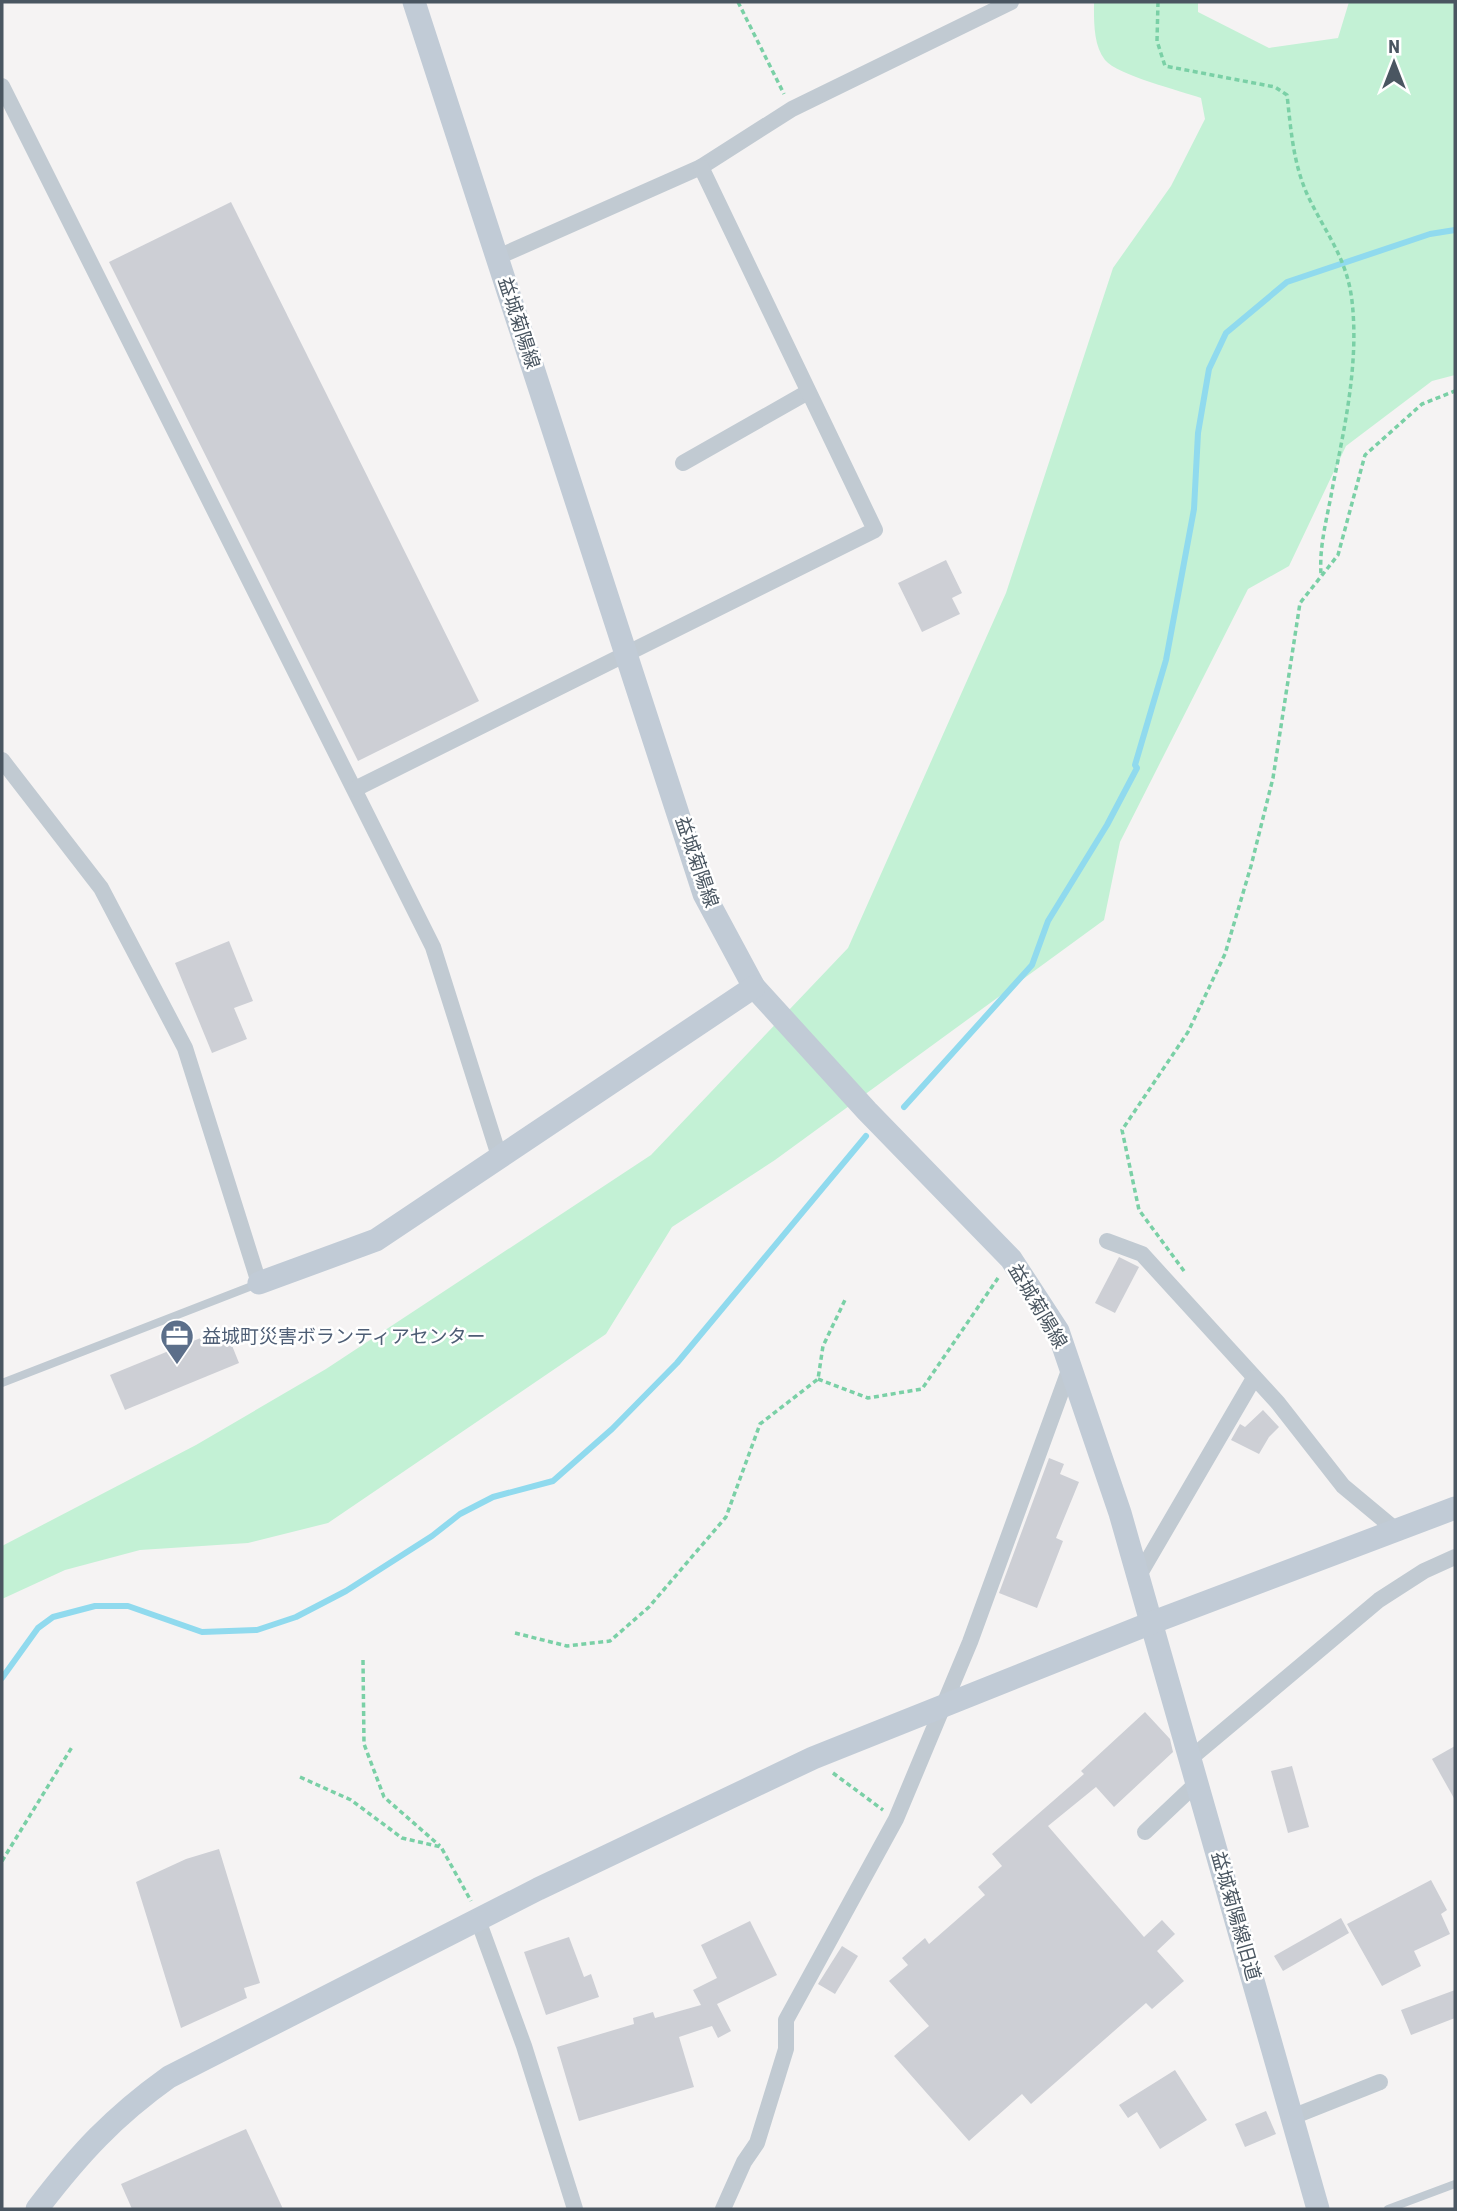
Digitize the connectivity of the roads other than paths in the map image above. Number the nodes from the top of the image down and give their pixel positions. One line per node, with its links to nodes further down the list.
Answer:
1 (414, 2): 5 (street, 益城菊陽線)
2 (1011, 2): 4 (street)
3 (2, 86): 10 (street)
4 (701, 167): 5 (street); 6 (street)
5 (498, 257): 8 (street, 益城菊陽線)
6 (808, 392): 7 (street); 8 (street)
7 (683, 463)
8 (627, 654): 10 (street); 11 (street, 益城菊陽線)
9 (2, 760): 14 (street)
10 (355, 789): 12 (street)
11 (754, 987): 12 (street); 15 (street, 益城菊陽線)
12 (499, 1156): 14 (street)
13 (1107, 1241): 16 (street)
14 (259, 1283): 17 (lane)
15 (1072, 1364): 22 (street, 益城菊陽線); 24 (street)
16 (1254, 1378): 19 (street); 22 (street)
17 (2, 1383)
18 (1455, 1508): 19 (street)
19 (1397, 1531): 23 (street)
20 (1450, 1560): 21 (street); 25 (street)
21 (1455, 1576)
22 (1138, 1577): 23 (street, 益城菊陽線)
23 (1151, 1623): 24 (street); 25 (street, 益城菊陽線旧道)
24 (944, 1703): 28 (street); 34 (street)
25 (1191, 1758): 26 (street, 益城菊陽線旧道)
26 (1198, 1782): 27 (street); 30 (street, 益城菊陽線旧道)
27 (1145, 1832)
28 (478, 1920): 32 (street); 33 (street)
29 (1380, 2082): 30 (street)
30 (1292, 2117): 35 (street, 益城菊陽線旧道)
31 (1455, 2184): 36 (lane)
32 (37, 2209)
33 (575, 2209)
34 (723, 2209)
35 (1318, 2209)
36 (1388, 2209)

